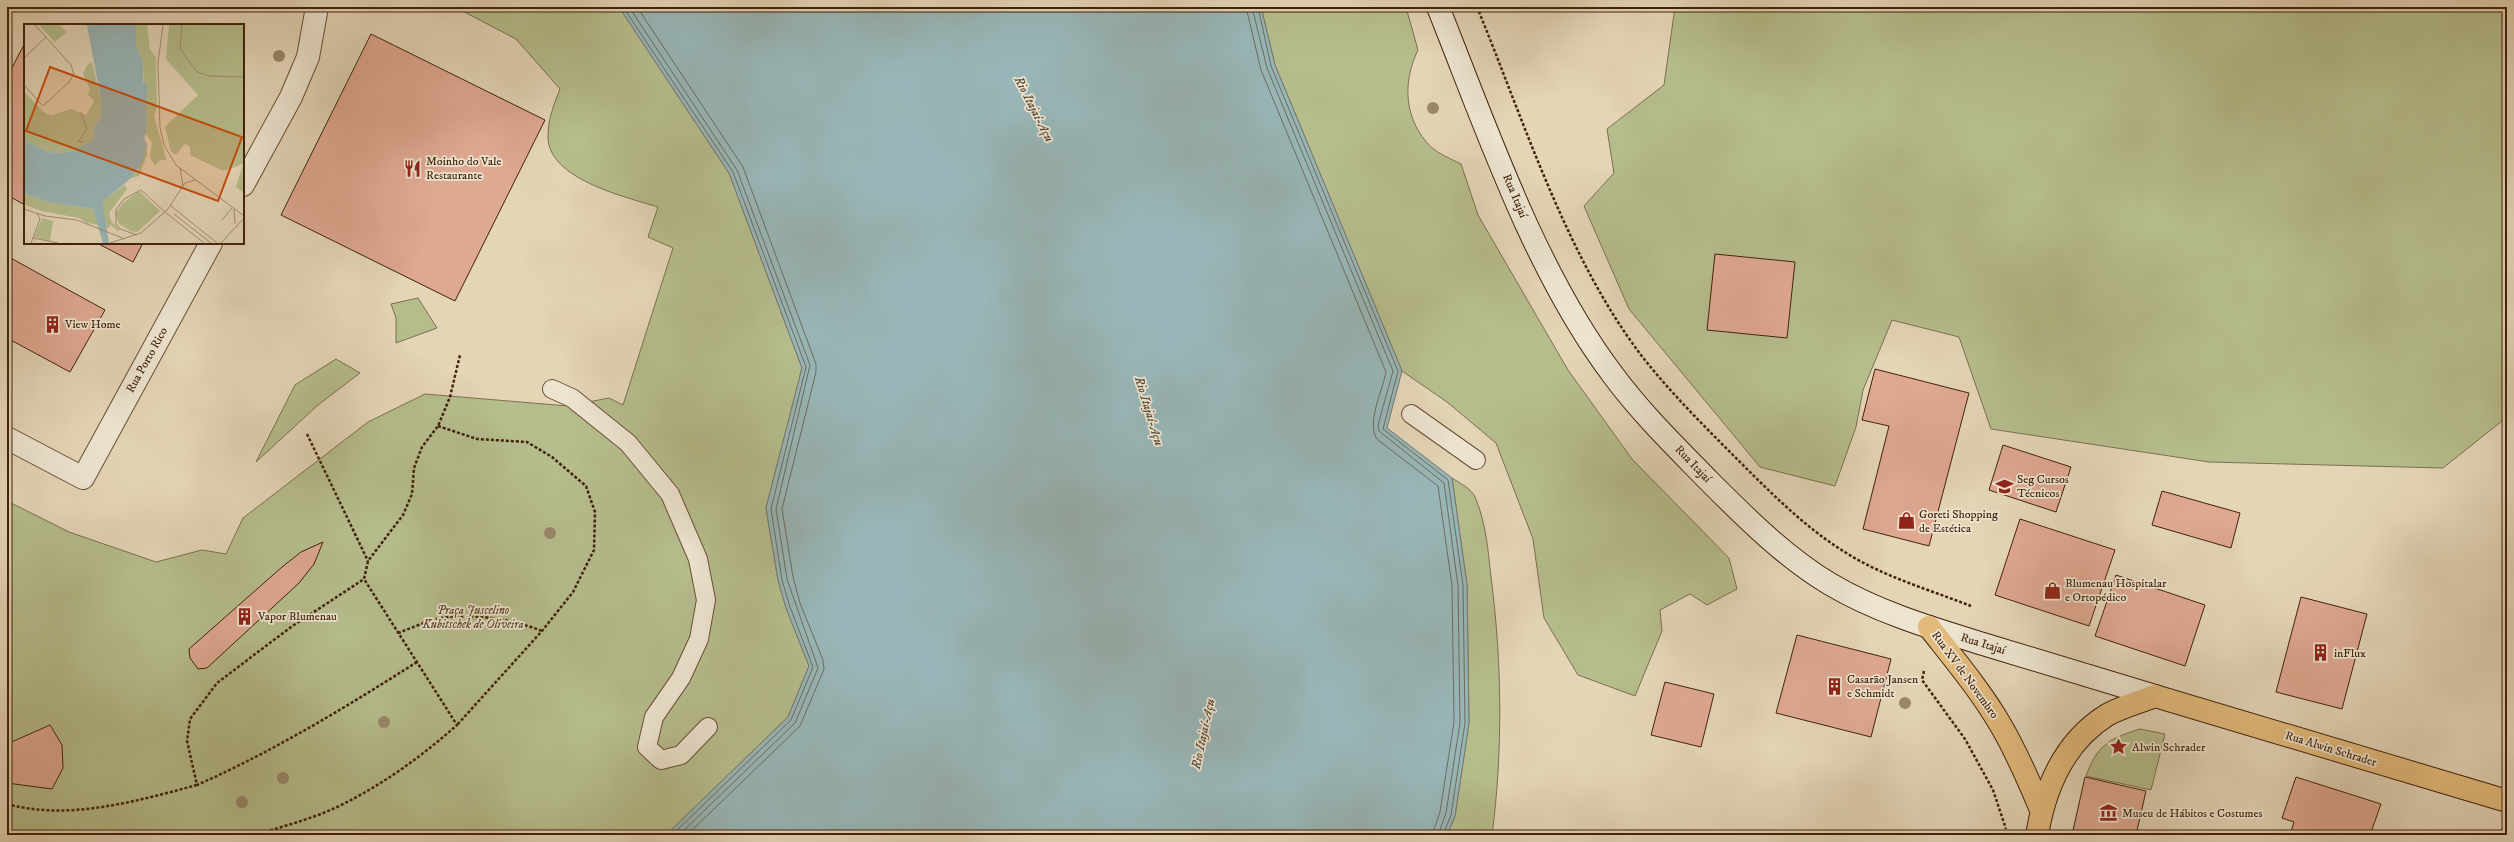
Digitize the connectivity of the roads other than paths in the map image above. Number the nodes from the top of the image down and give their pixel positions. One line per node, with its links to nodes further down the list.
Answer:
1 (317, 7): 3 (main road)
2 (1438, 7): 9 (main road, Rua Itajaí)
3 (244, 183)
4 (210, 244): 7 (main road, Rua Porto Rico)
5 (552, 389): 11 (lane)
6 (1411, 414): 8 (lane)
7 (7, 438)
8 (1476, 460)
9 (1930, 627): 10 (main road, Rua Itajaí); 13 (main road, Rua XV de Novembro)
10 (2155, 696): 12 (main road, Rua Alwin Schrader); 13 (main road)
11 (708, 727)
12 (2507, 801)
13 (2041, 810): 14 (main road)
14 (2037, 835)

